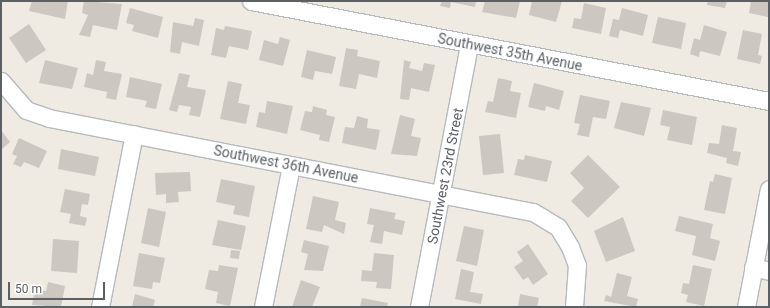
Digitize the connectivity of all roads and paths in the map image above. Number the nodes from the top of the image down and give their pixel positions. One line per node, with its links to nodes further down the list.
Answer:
1 (251, 1): 2 (street, Southwest 35th Avenue)
2 (470, 45): 4 (street, Southwest 35th Avenue); 8 (street, Southwest 23rd Street)
3 (1, 81): 5 (street, Southwest 36th Avenue)
4 (769, 101)
5 (134, 134): 6 (street, Southwest 36th Avenue); 10 (street)
6 (291, 166): 8 (street, Southwest 36th Avenue); 11 (street)
7 (769, 189): 9 (street)
8 (442, 193): 12 (street, Southwest 23rd Street); 13 (street, Southwest 36th Avenue)
9 (761, 269): 14 (street)
10 (100, 307)
11 (263, 307)
12 (419, 307)
13 (574, 307)
14 (746, 307)

